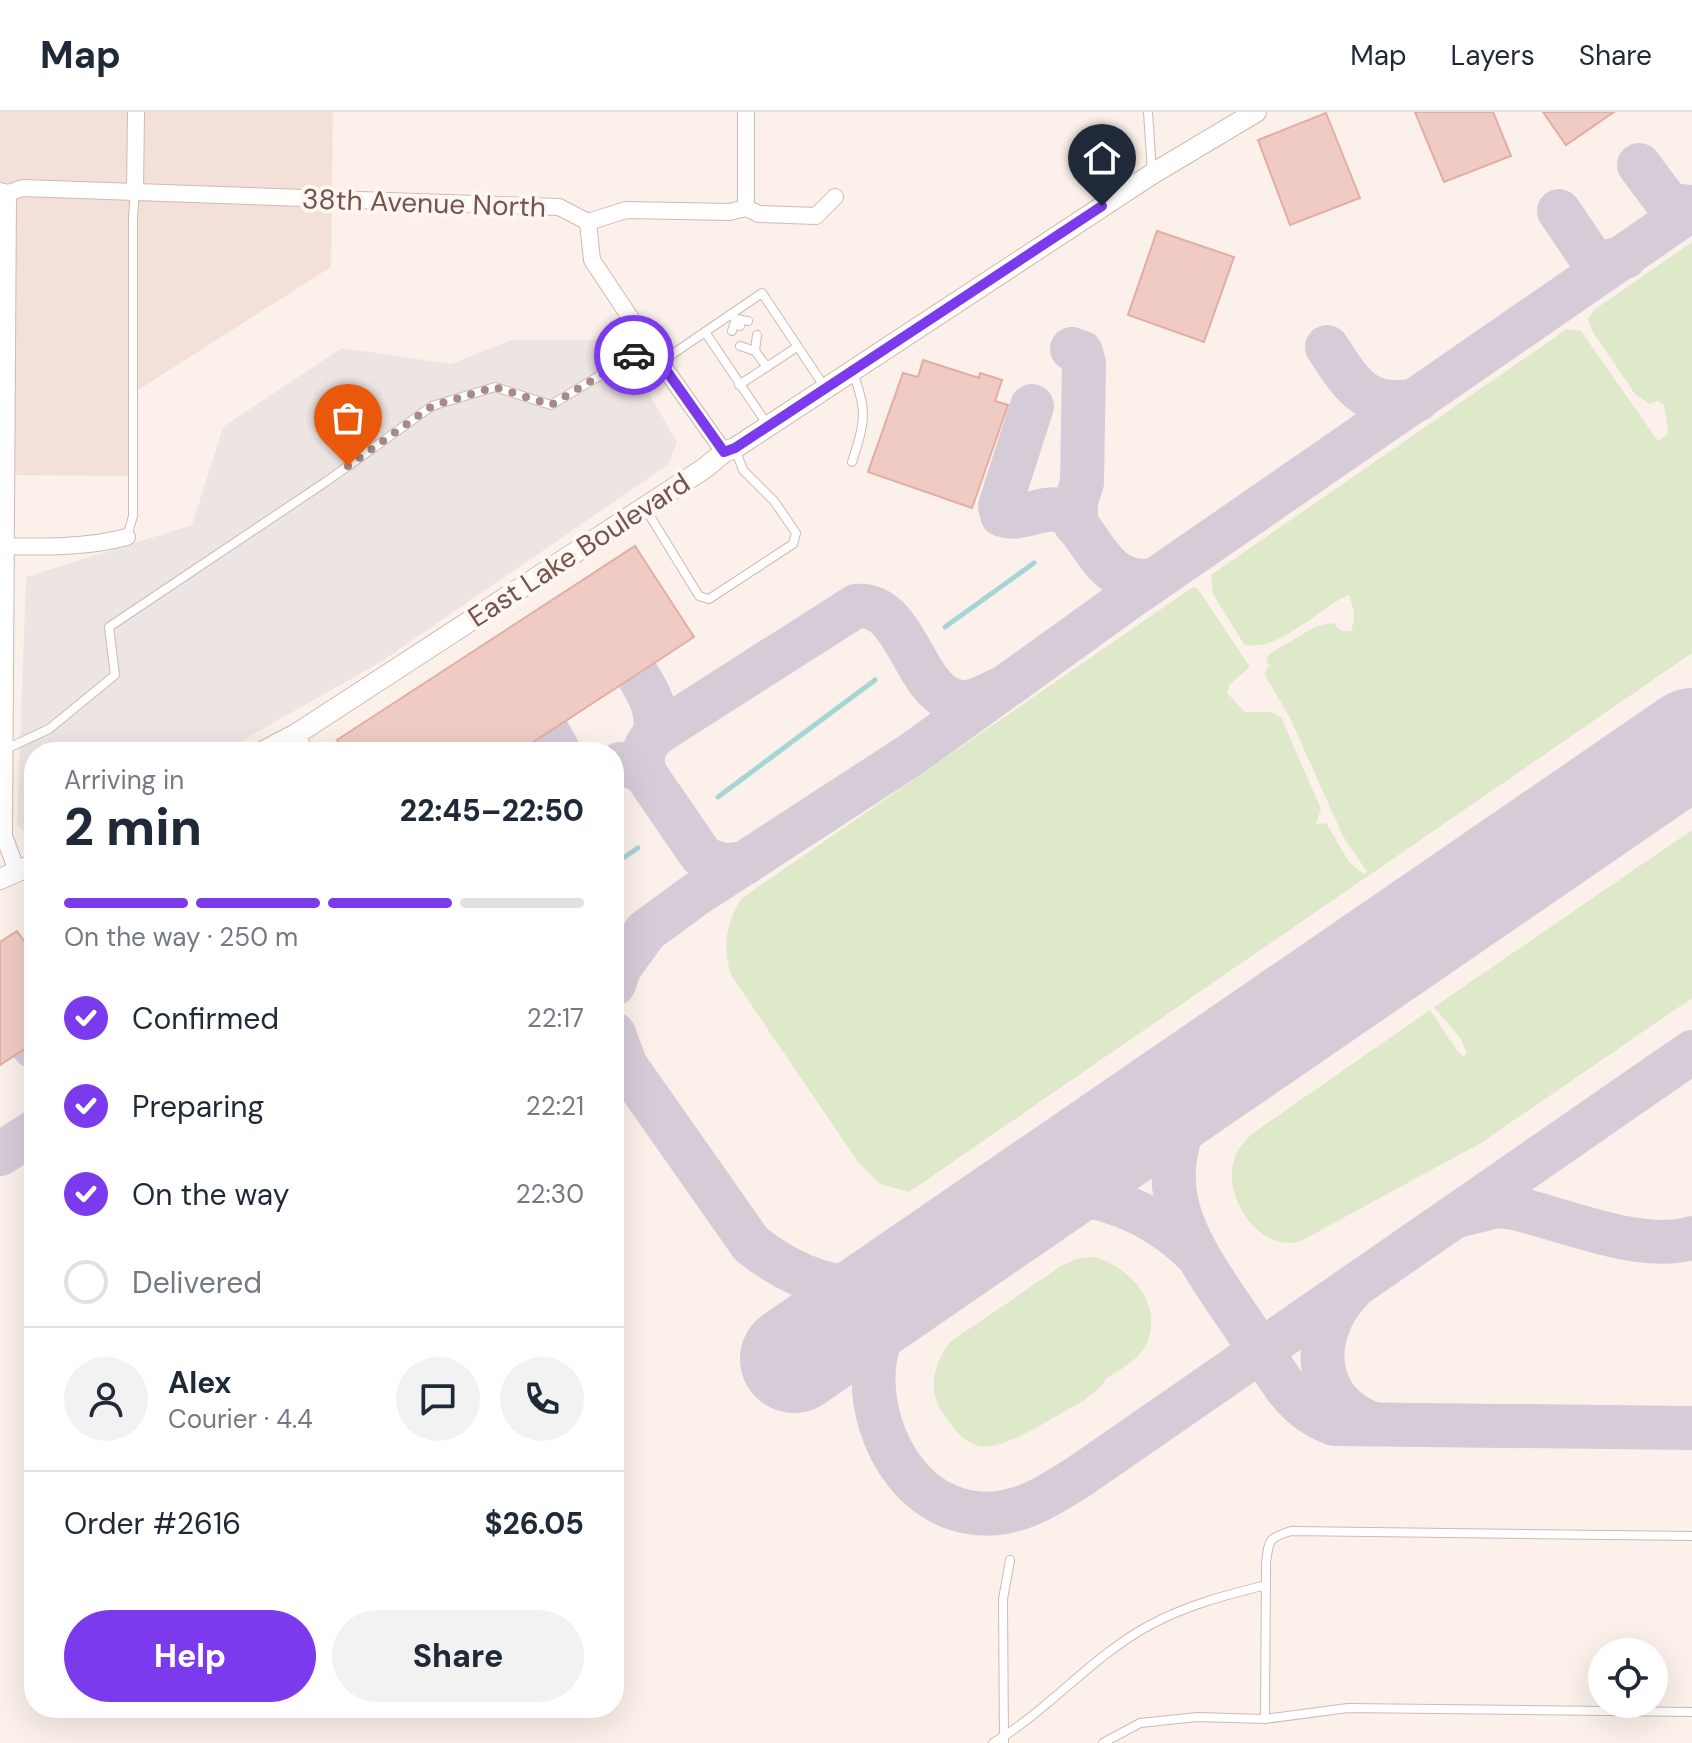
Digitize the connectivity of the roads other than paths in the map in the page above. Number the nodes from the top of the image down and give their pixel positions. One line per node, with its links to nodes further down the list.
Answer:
1 (136, 112): 7 (street)
2 (746, 112): 9 (street)
3 (1148, 112): 5 (lane)
4 (1256, 112): 5 (street, East Lake Boulevard)
5 (1152, 174): 19 (street, East Lake Boulevard)
6 (4, 192): 7 (street, 38th Avenue North); 27 (street)
7 (135, 192): 10 (street, 38th Avenue North); 26 (lane)
8 (835, 197): 9 (street)
9 (746, 208): 10 (street)
10 (588, 222): 13 (street)
11 (705, 332): 15 (lane); 17 (lane); 20 (lane)
12 (753, 338): 16 (lane)
13 (649, 346): 17 (street); 31 (lane)
14 (740, 346): 16 (lane)
15 (797, 347): 18 (lane); 21 (lane)
16 (755, 351): 18 (lane)
17 (660, 362): 23 (street)
18 (767, 367): 20 (lane)
19 (852, 371): 21 (street, East Lake Boulevard); 24 (lane)
20 (739, 385): 22 (lane)
21 (825, 387): 22 (street, East Lake Boulevard)
22 (768, 426): 23 (street, East Lake Boulevard)
23 (729, 450): 25 (street, East Lake Boulevard); 25 (lane)
24 (852, 462)
25 (644, 508): 28 (street, East Lake Boulevard)
26 (127, 537): 27 (street)
27 (2, 546): 31 (street)
28 (298, 733): 29 (street, East Lake Boulevard); 30 (lane)
29 (281, 742)
30 (304, 742)
31 (4, 750): 32 (street)
32 (17, 871)
33 (1692, 1536): 35 (lane)
34 (1010, 1560): 38 (lane)
35 (1266, 1585): 37 (lane); 38 (lane)
36 (1692, 1712): 37 (lane)
37 (1265, 1719): 40 (lane)
38 (1004, 1740): 39 (lane)
39 (993, 1743)
40 (1103, 1743)

